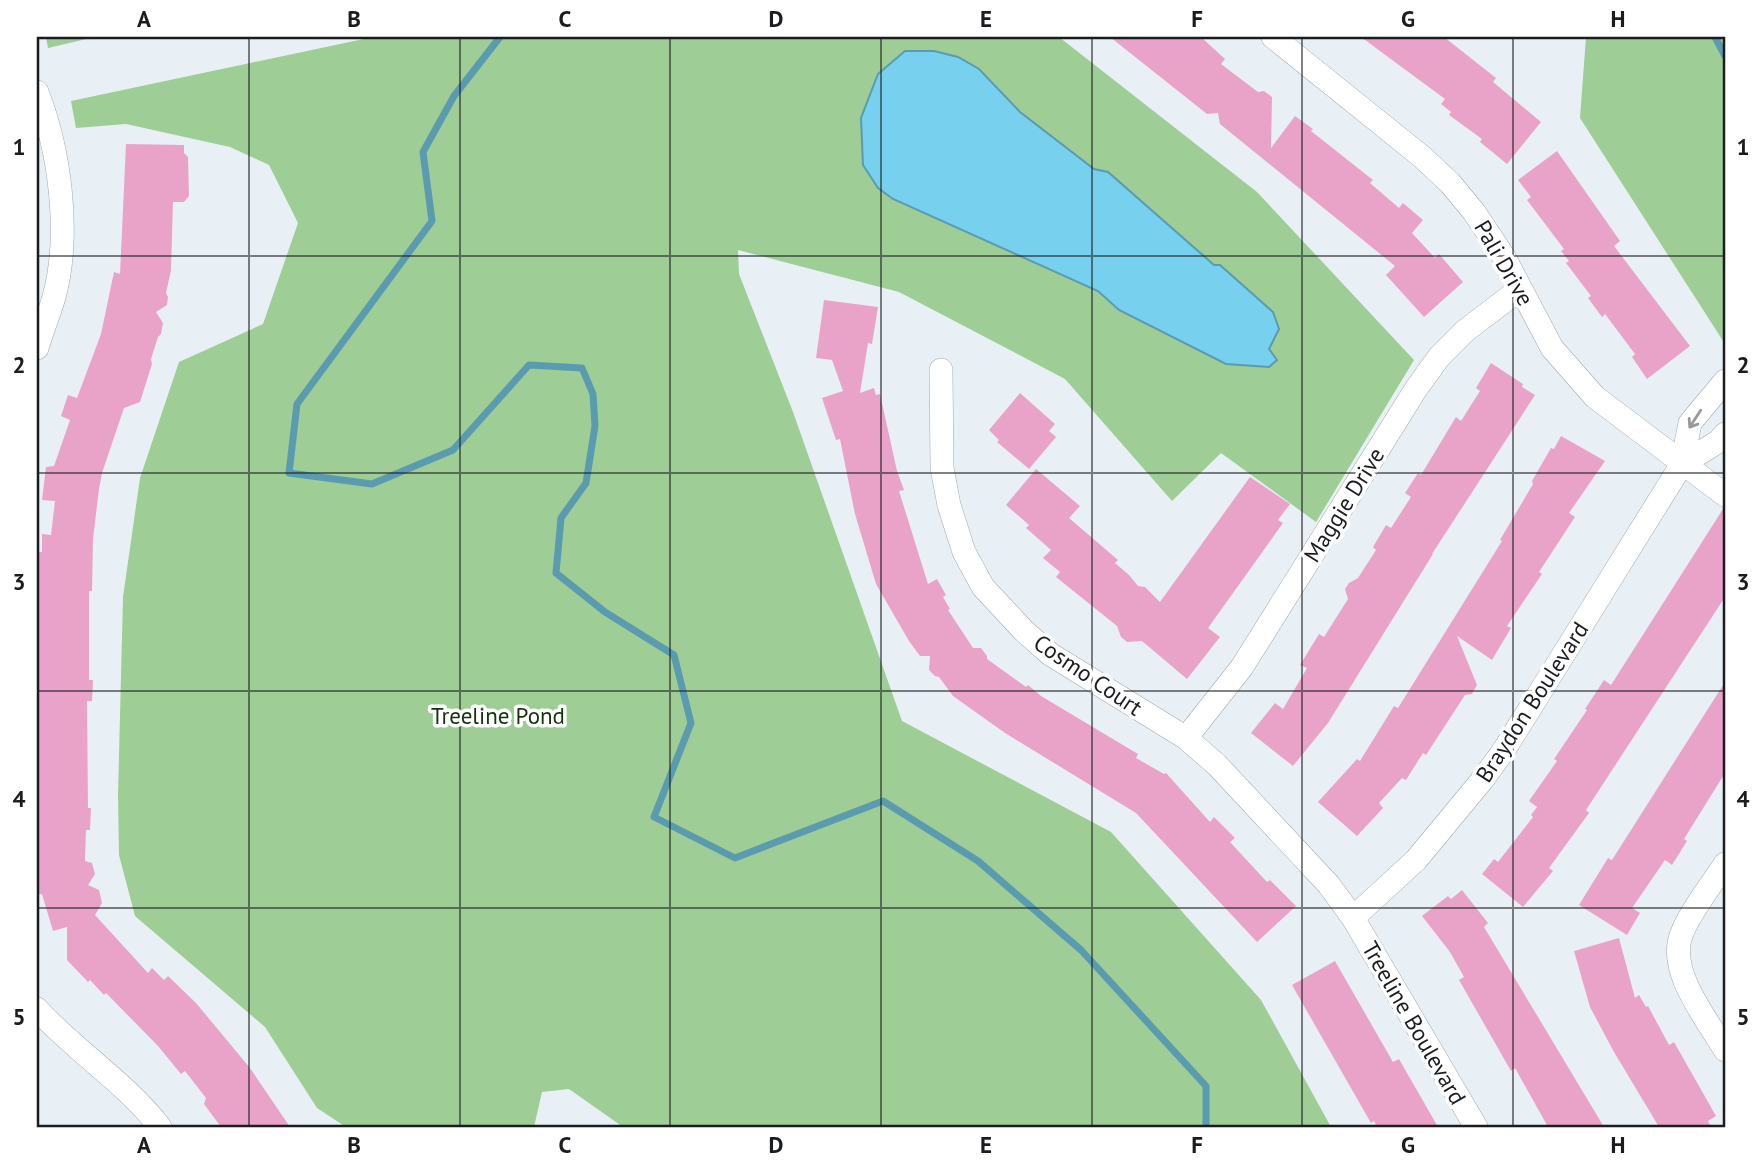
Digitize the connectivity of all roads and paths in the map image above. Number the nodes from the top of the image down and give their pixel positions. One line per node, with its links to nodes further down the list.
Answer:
1 (1273, 37): 3 (street, Pali Drive)
2 (37, 92): 4 (street)
3 (1520, 289): 8 (street, Pali Drive); 10 (street, Maggie Drive)
4 (37, 348)
5 (941, 370): 10 (street, Cosmo Court)
6 (1725, 381): 8 (street, Braydon Boulevard, one-way to 8)
7 (1725, 434): 8 (street, Braydon Boulevard)
8 (1682, 464): 9 (street, Pali Drive); 12 (street, Braydon Boulevard)
9 (1725, 495)
10 (1186, 738): 12 (street, Cosmo Court)
11 (1725, 864): 14 (street)
12 (1353, 918): 16 (street, Treeline Boulevard)
13 (37, 1009): 15 (street)
14 (1725, 1050)
15 (157, 1126)
16 (1476, 1127)

